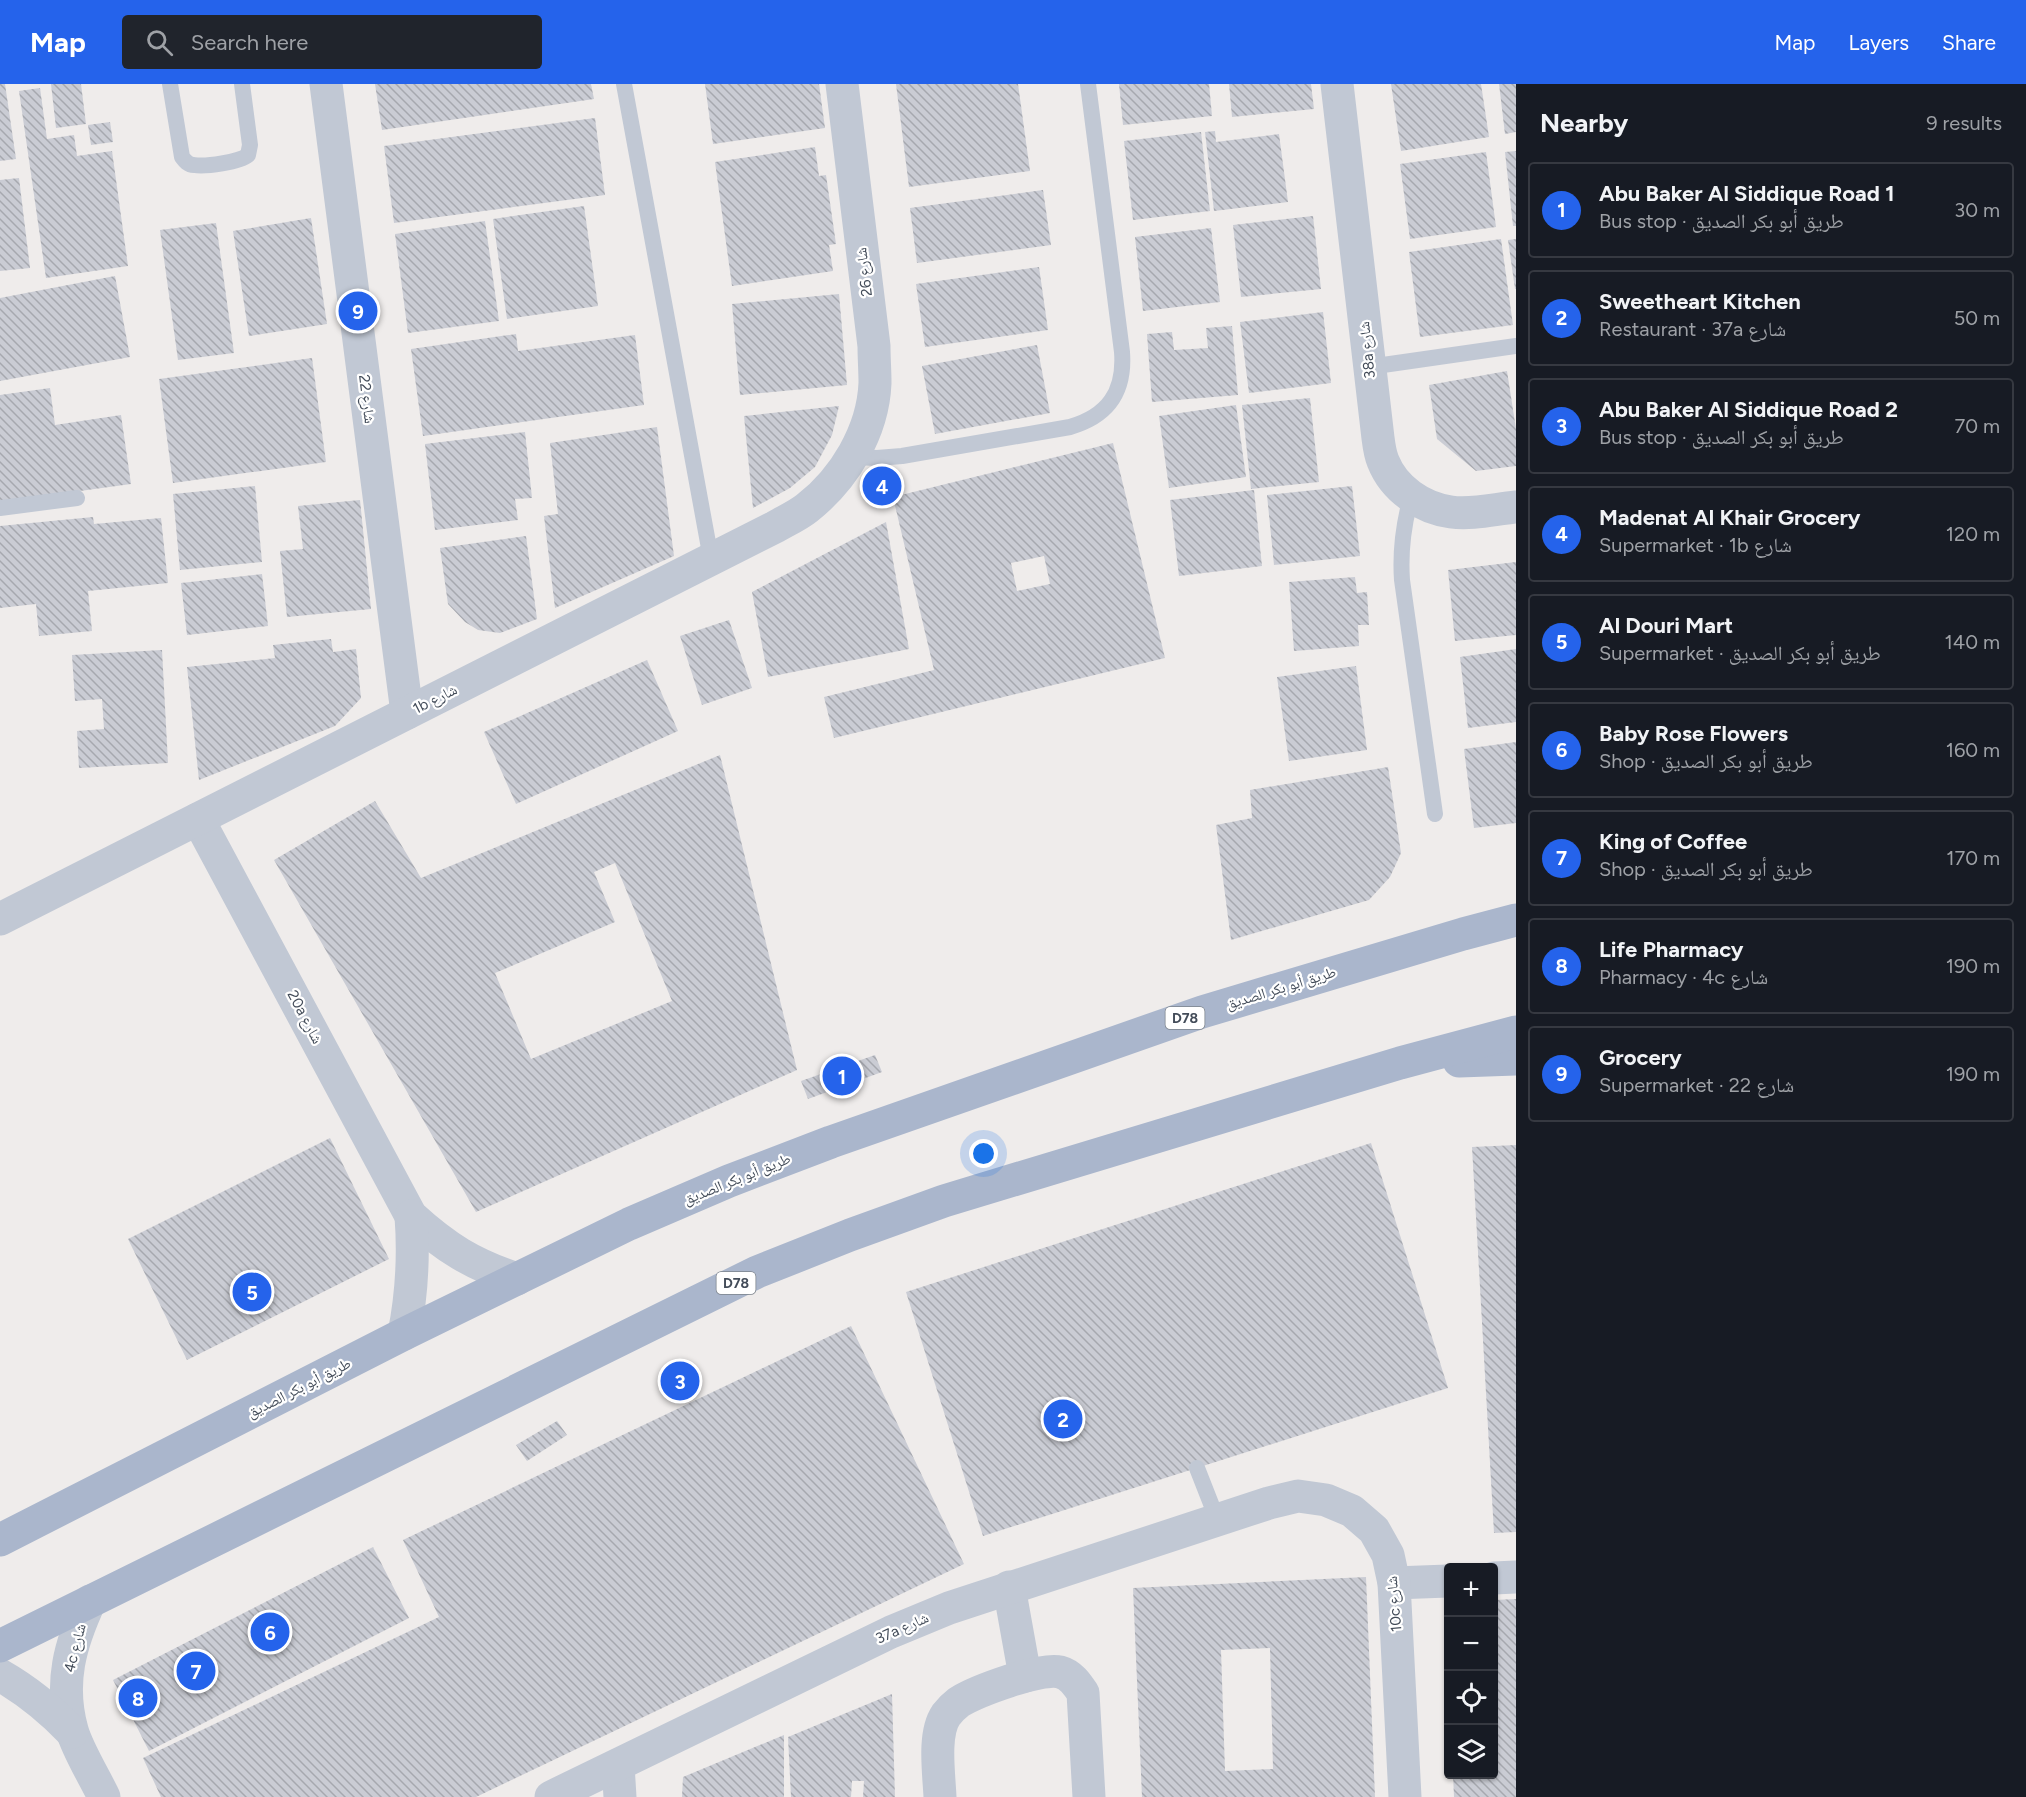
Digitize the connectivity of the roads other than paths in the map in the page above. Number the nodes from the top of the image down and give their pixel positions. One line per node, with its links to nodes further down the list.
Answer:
1 (170, 84): 2 (lane)
2 (242, 84)
3 (326, 84): 16 (street, شارع 22)
4 (624, 84): 15 (lane)
5 (842, 84): 10 (street, شارع 26)
6 (1088, 84): 10 (lane)
7 (1337, 84): 9 (street, 38a شارع)
8 (1516, 346): 9 (lane)
9 (1369, 367): 11 (street, 38a شارع)
10 (853, 457): 15 (street, 1b شارع)
11 (1411, 497): 13 (street, 38a شارع); 17 (lane)
12 (77, 498): 14 (lane)
13 (1516, 507)
14 (0, 508)
15 (711, 559): 16 (street, 1b شارع)
16 (407, 713): 18 (street, 1b شارع)
17 (1435, 814)
18 (198, 819): 19 (street, 1b شارع); 24 (street, 20a شارع)
19 (0, 919)
20 (1516, 920): 25 (main road, طريق أبو بكر الصديق / D78)
21 (1516, 1032): 23 (main road, D78)
22 (1516, 1059): 23 (main road)
23 (1400, 1063): 36 (main road, D78)
24 (411, 1216): 25 (street, 20a شارع); 26 (street, 20a شارع)
25 (517, 1279): 26 (main road, طريق أبو بكر الصديق / D78)
26 (405, 1334): 30 (main road, طريق أبو بكر الصديق / D78)
27 (1197, 1468): 29 (lane)
28 (1269, 1503): 29 (street, 37a شارع); 34 (street, 10c شارع)
29 (1217, 1519): 35 (street, 37a شارع)
30 (0, 1540)
31 (1516, 1577): 32 (street)
32 (1498, 1578)
33 (1444, 1581): 34 (street)
34 (1394, 1584): 47 (street, 10c شارع)
35 (1009, 1587): 39 (street); 41 (street, 37a شارع)
36 (90, 1601): 37 (main road, D78); 40 (street, 4c شارع)
37 (0, 1646)
38 (0, 1675): 40 (street, 4c شارع)
39 (1025, 1676): 45 (street); 46 (street)
40 (72, 1732): 42 (street, 4c شارع)
41 (618, 1765): 43 (street, 37a شارع); 44 (street)
42 (104, 1797)
43 (551, 1797)
44 (620, 1797)
45 (940, 1797)
46 (1089, 1797)
47 (1405, 1797)

